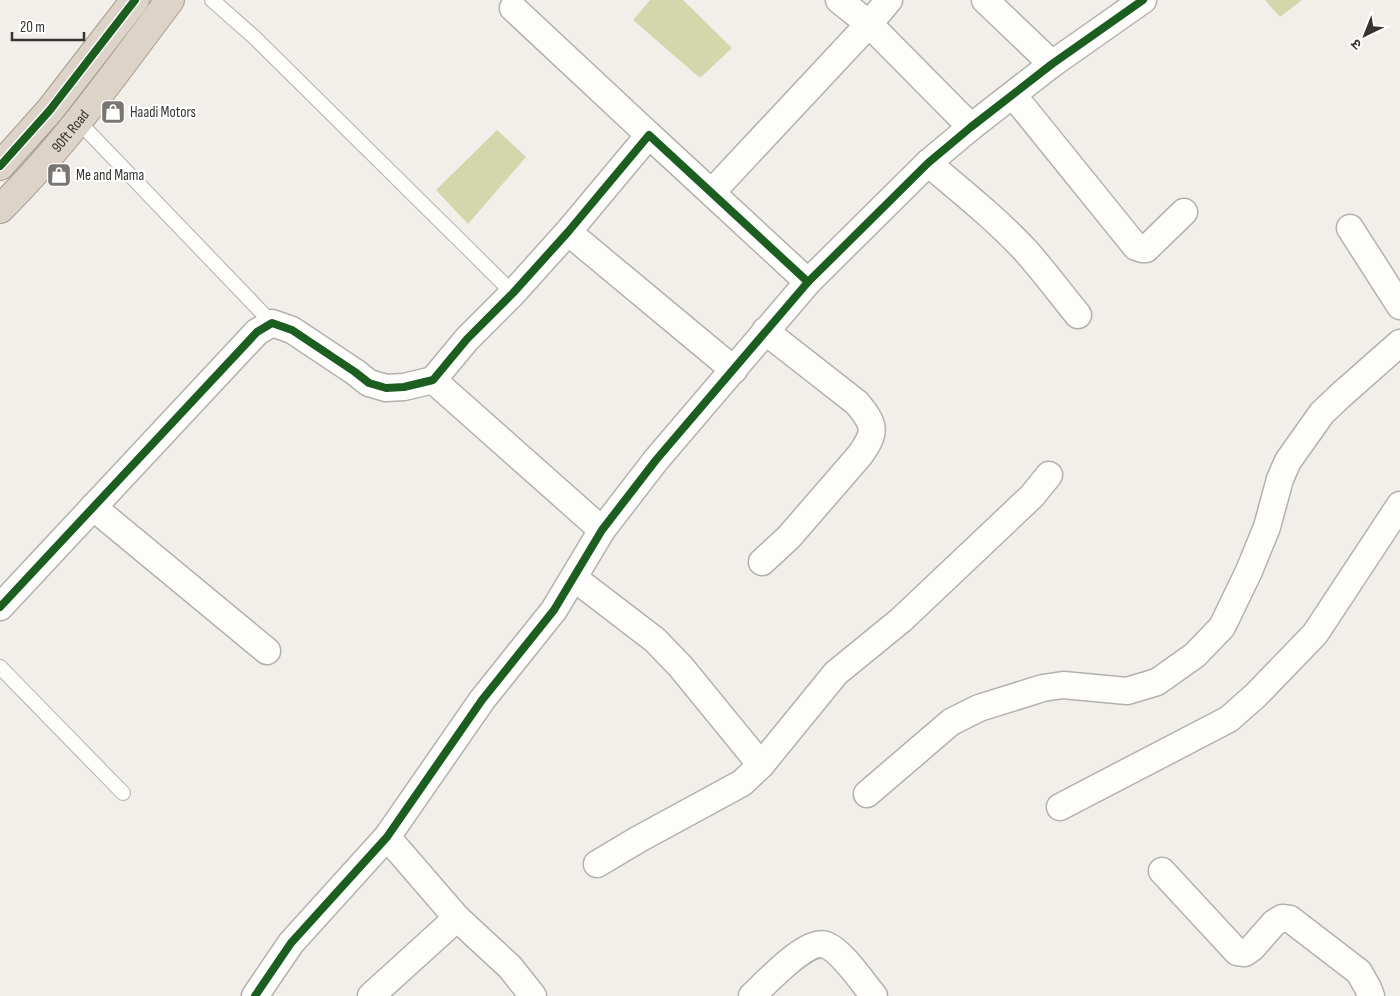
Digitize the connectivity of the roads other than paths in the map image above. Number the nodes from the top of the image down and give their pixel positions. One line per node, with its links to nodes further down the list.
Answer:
1 (135, 0): 16 (highway)
2 (170, 0): 12 (highway, 90ft Road)
3 (212, 0): 23 (lane)
4 (839, 0): 9 (street)
5 (889, 0): 9 (street)
6 (985, 0): 10 (street)
7 (1143, 0): 10 (street)
8 (513, 8): 14 (street)
9 (869, 24): 13 (street); 17 (street)
10 (1052, 64): 11 (street)
11 (1013, 95): 13 (street); 19 (street)
12 (78, 121): 18 (highway, 90ft Road); 26 (lane)
13 (971, 127): 15 (street)
14 (649, 135): 17 (street); 21 (street)
15 (928, 163): 22 (street); 25 (street)
16 (0, 166)
17 (712, 192): 22 (street)
18 (0, 209)
19 (1184, 212)
20 (1350, 228): 24 (street)
21 (568, 232): 23 (street); 29 (street)
22 (808, 282): 27 (street)
23 (513, 294): 30 (street)
24 (1400, 306)
25 (1078, 314)
26 (272, 323): 30 (street); 33 (street)
27 (765, 331): 29 (street); 35 (street)
28 (1400, 343): 42 (street)
29 (734, 370): 34 (street)
30 (433, 380): 34 (street)
31 (1048, 475): 40 (street)
32 (1400, 505): 43 (street)
33 (93, 507): 37 (street); 38 (street)
34 (602, 530): 36 (street)
35 (762, 562)
36 (574, 578): 40 (street); 44 (street)
37 (0, 607)
38 (267, 651)
39 (0, 667): 41 (lane)
40 (761, 765): 45 (street)
41 (123, 794)
42 (867, 794)
43 (1060, 808)
44 (387, 838): 47 (street); 48 (street)
45 (597, 864)
46 (1162, 871): 53 (street)
47 (457, 918): 49 (street); 50 (street)
48 (255, 996)
49 (371, 996)
50 (533, 996)
51 (752, 996): 52 (street)
52 (874, 996)
53 (1371, 996)

